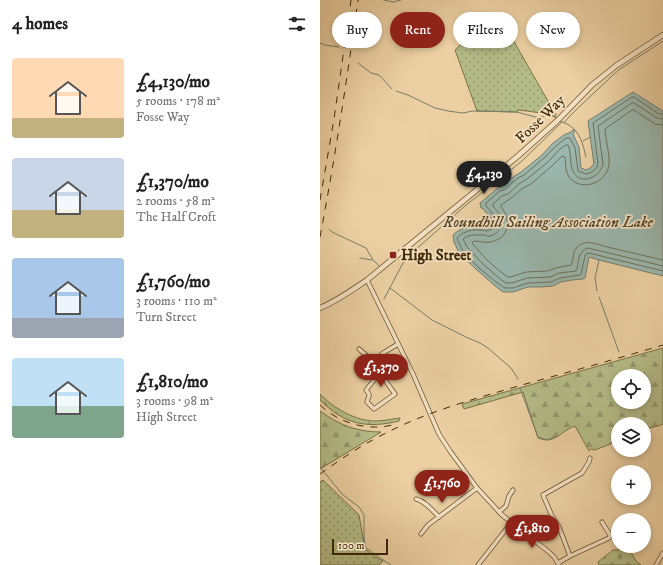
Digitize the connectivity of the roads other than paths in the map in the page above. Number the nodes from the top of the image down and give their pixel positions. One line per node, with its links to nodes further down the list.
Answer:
1 (663, 35): 2 (street, Fosse Way)
2 (367, 280): 3 (street, Fosse Way); 4 (street)
3 (320, 308)
4 (398, 344): 6 (street); 9 (street)
5 (359, 349): 6 (street)
6 (374, 362): 7 (street)
7 (380, 373): 7 (street)
8 (590, 458): 18 (street)
9 (477, 488): 12 (street); 13 (street)
10 (513, 490): 12 (street)
11 (416, 499): 13 (street)
12 (499, 512): 15 (street)
13 (438, 517): 16 (street)
14 (602, 522): 18 (street)
15 (511, 523): 19 (street); 20 (street)
16 (421, 534)
17 (663, 553): 21 (street)
18 (570, 556): 19 (street)
19 (559, 564)
20 (478, 565)
21 (656, 565)

